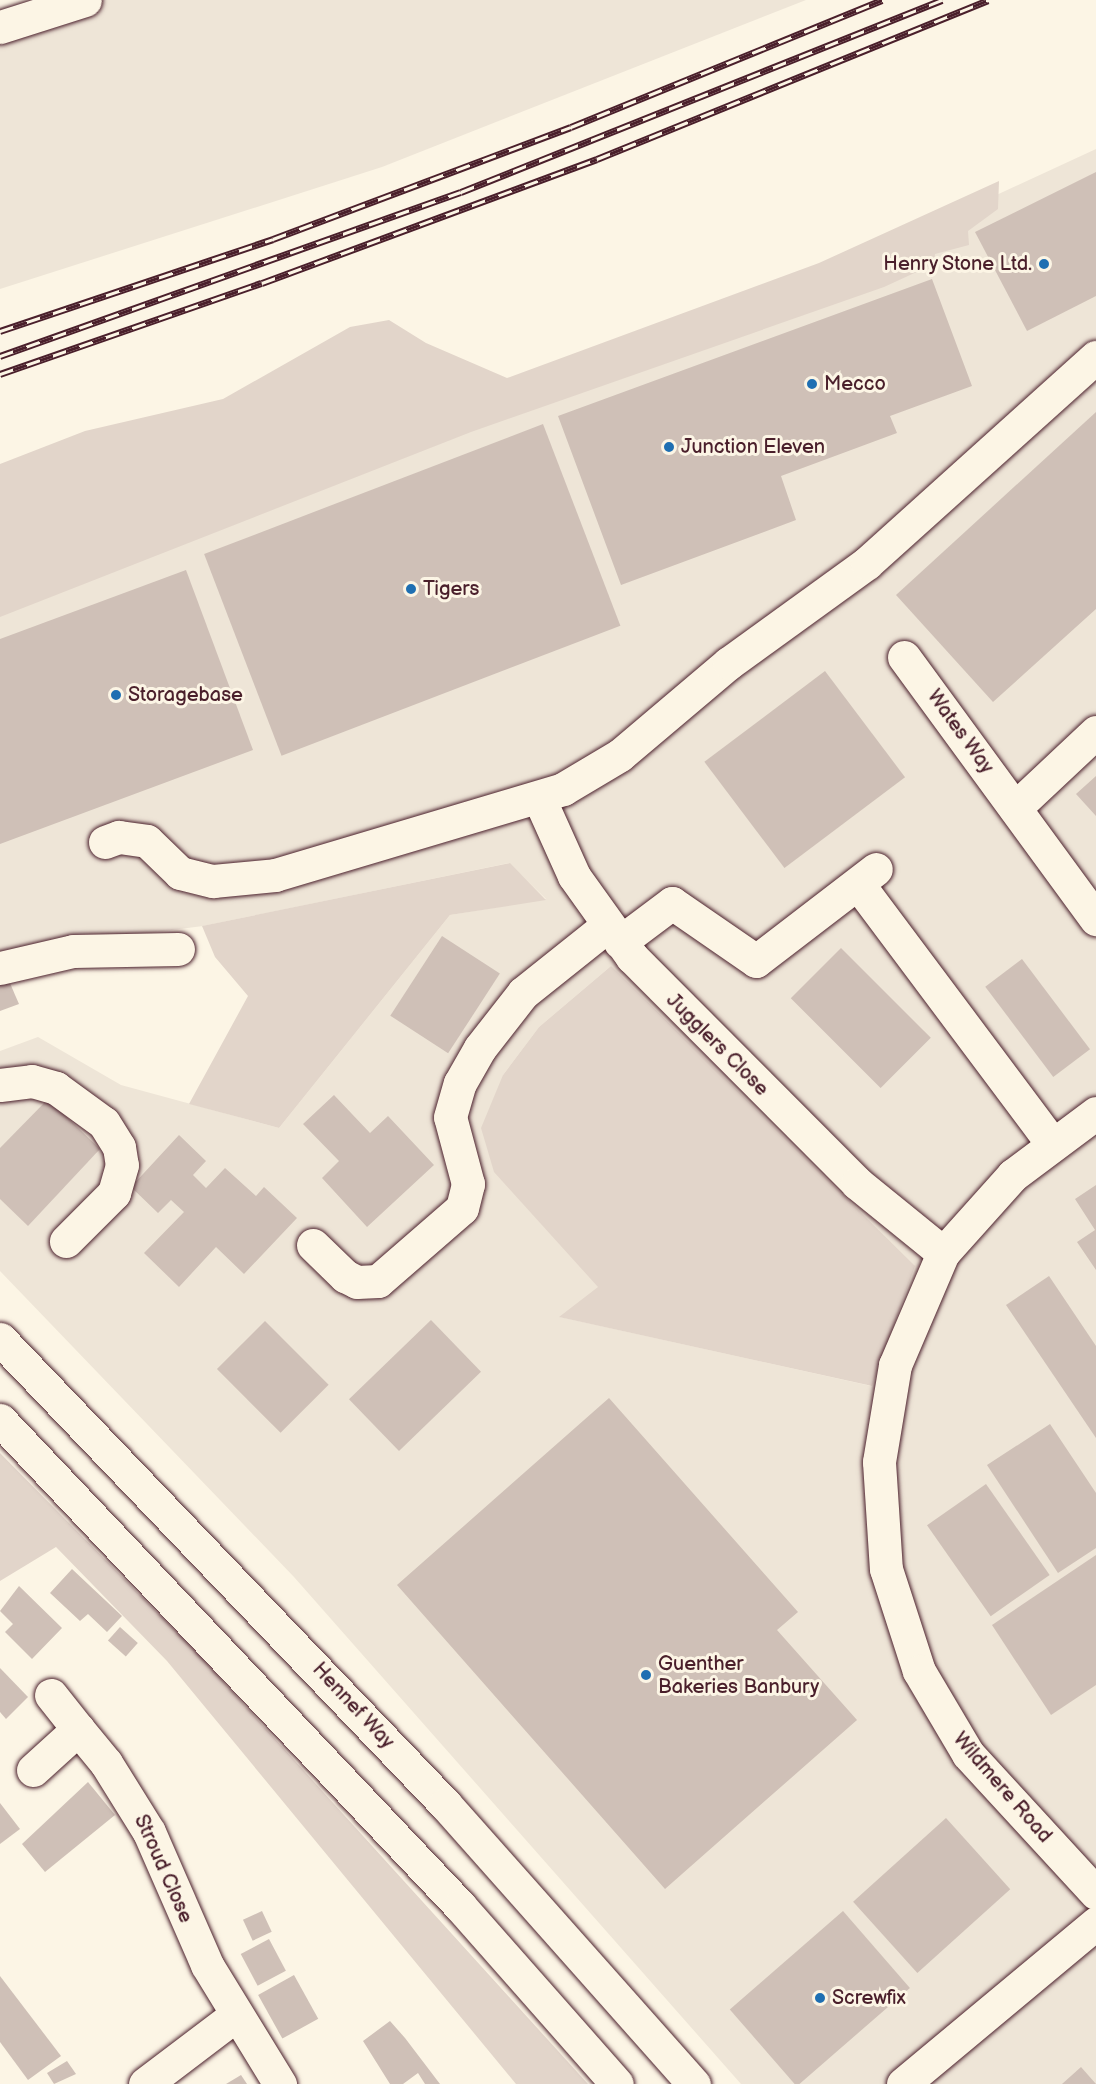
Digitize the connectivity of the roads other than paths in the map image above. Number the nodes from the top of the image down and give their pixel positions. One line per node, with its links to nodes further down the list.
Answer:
1 (85, 0): 2 (main road)
2 (0, 27)
3 (1096, 357): 6 (main road)
4 (904, 657): 7 (main road, Wates Way)
5 (1096, 732): 7 (main road)
6 (539, 798): 8 (main road); 10 (main road, Jugglers Close)
7 (1015, 808): 9 (main road, Wates Way)
8 (105, 842)
9 (1096, 919)
10 (613, 934): 15 (main road); 17 (main road); 18 (main road, Jugglers Close)
11 (178, 949): 12 (main road)
12 (0, 968)
13 (0, 1085): 16 (main road)
14 (1096, 1113): 15 (main road, Wildmere Road)
15 (1051, 1142): 18 (main road, Wildmere Road)
16 (66, 1241)
17 (314, 1245)
18 (943, 1253): 24 (main road, Wildmere Road)
19 (0, 1339): 30 (main road, Hennef Way)
20 (0, 1420): 29 (main road)
21 (51, 1695): 22 (main road, Stroud Close)
22 (78, 1729): 23 (main road); 26 (main road, Stroud Close)
23 (33, 1770)
24 (1096, 1893)
25 (1096, 1923): 31 (main road)
26 (236, 2015): 27 (main road); 28 (main road, Stroud Close)
27 (145, 2084)
28 (280, 2084)
29 (617, 2084)
30 (694, 2084)
31 (903, 2084)

